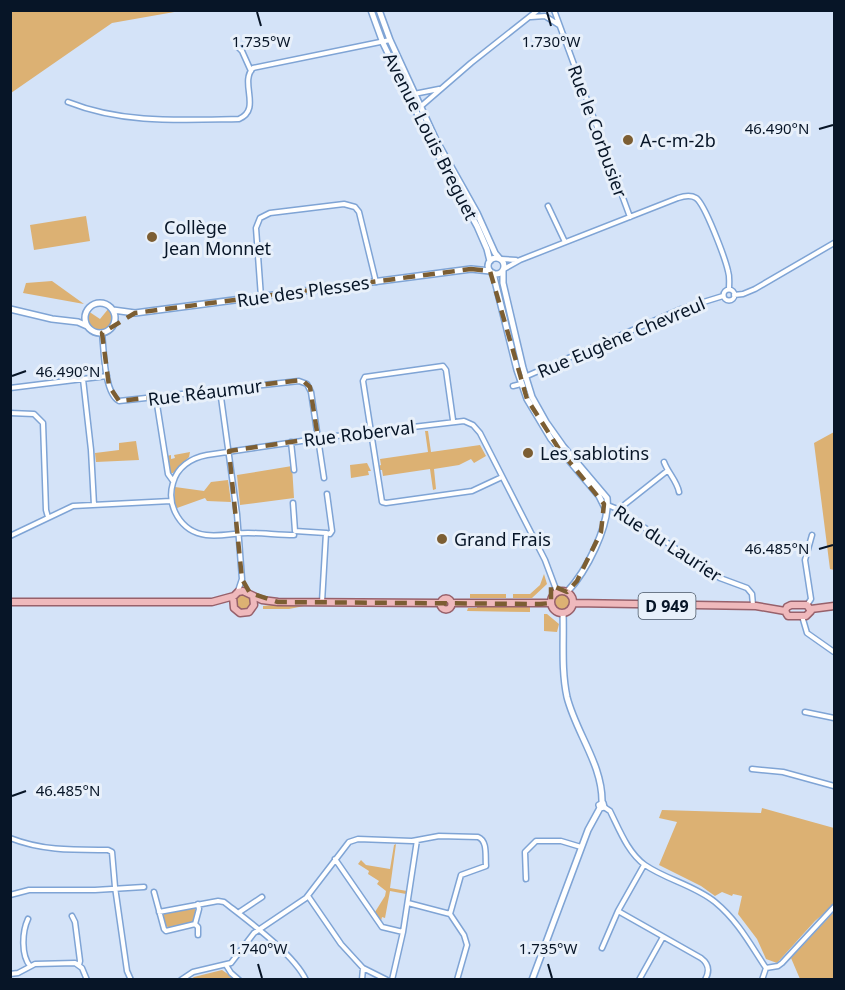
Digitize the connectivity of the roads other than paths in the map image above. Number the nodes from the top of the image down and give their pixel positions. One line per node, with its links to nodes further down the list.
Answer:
1 (371, 10): 8 (street, Avenue Louis Breguet)
2 (378, 10): 7 (street, Avenue Louis Breguet)
3 (538, 10): 5 (street)
4 (554, 10): 6 (street, Rue le Corbusier)
5 (529, 17): 6 (street); 11 (street)
6 (560, 26): 16 (street, Rue le Corbusier)
7 (390, 40): 8 (street); 12 (street, Avenue Louis Breguet)
8 (383, 43): 10 (street); 12 (street, Avenue Louis Breguet)
9 (237, 46): 10 (street)
10 (251, 71): 13 (street)
11 (440, 89): 12 (street); 14 (street)
12 (412, 95): 14 (street, Avenue Louis Breguet)
13 (68, 102)
14 (418, 109): 19 (street, Avenue Louis Breguet); 21 (street, Avenue Louis Breguet)
15 (548, 206): 17 (street)
16 (630, 217): 17 (street); 26 (street)
17 (565, 242): 20 (street)
18 (834, 243): 27 (street)
19 (501, 259): 20 (street); 21 (street); 23 (street)
20 (520, 260): 23 (street)
21 (490, 261): 22 (street, Rue des Plesses); 24 (street)
22 (471, 269): 24 (street, Rue des Plesses); 25 (street, Rue des Plesses)
23 (504, 270): 24 (street); 40 (street)
24 (491, 272): 40 (street)
25 (376, 282): 29 (street, Rue des Plesses); 29 (street)
26 (729, 289): 27 (street); 28 (street)
27 (734, 295): 28 (street, Rue Eugène Chevreul)
28 (723, 296): 40 (street, Rue Eugène Chevreul)
29 (261, 297): 33 (street, Rue des Plesses)
30 (10, 309): 34 (street)
31 (113, 309): 32 (street); 33 (street, Rue des Plesses); 35 (street)
32 (86, 313): 34 (street); 36 (street)
33 (135, 313): 35 (street, Rue des Plesses)
34 (65, 320): 36 (street)
35 (115, 322): 37 (street)
36 (88, 327): 37 (street)
37 (102, 333): 38 (street, Rue Réaumur)
38 (107, 376): 39 (street); 44 (street, Rue Réaumur)
39 (83, 380): 42 (street); 62 (street)
40 (522, 380): 41 (street, Rue Eugène Chevreul); 61 (street)
41 (513, 386)
42 (10, 388)
43 (220, 390): 44 (street, Rue Réaumur); 48 (street, Rue Réaumur); 50 (street)
44 (156, 398): 56 (street)
45 (10, 413): 64 (street)
46 (453, 420): 47 (street, Rue Roberval); 47 (street); 54 (street)
47 (370, 432): 48 (street, Rue Roberval); 54 (street)
48 (318, 438): 49 (street, Rue Roberval); 55 (street, Rue Réaumur)
49 (291, 442): 50 (street, Rue Roberval); 52 (street)
50 (229, 451): 56 (street, Rue Roberval); 65 (street)
51 (664, 462): 53 (street)
52 (294, 470)
53 (667, 471): 57 (street); 63 (street)
54 (502, 477): 71 (street)
55 (324, 478)
56 (173, 481): 59 (street)
57 (679, 492)
58 (327, 494): 66 (street)
59 (171, 501): 62 (street); 65 (street)
60 (293, 503): 66 (street)
61 (606, 504): 63 (street, Rue du Laurier); 72 (street)
62 (94, 505): 64 (street)
63 (619, 511): 81 (street, Rue du Laurier)
64 (48, 517): 68 (street)
65 (238, 533): 69 (street); 70 (street)
66 (326, 533): 78 (street)
67 (812, 535): 83 (street)
68 (10, 536)
69 (294, 536)
70 (242, 579): 73 (street); 74 (street)
71 (557, 592): 72 (main road); 79 (main road)
72 (567, 592): 80 (main road)
73 (236, 594): 74 (main road); 76 (main road); 84 (main road)
74 (250, 594): 77 (main road); 85 (main road)
75 (12, 602): 76 (main road)
76 (212, 602): 84 (main road)
77 (278, 602): 78 (main road); 85 (main road)
78 (322, 602): 79 (main road)
79 (550, 603): 87 (main road)
80 (573, 603): 81 (main road, D 949); 87 (main road)
81 (753, 606): 86 (main road, D 949)
82 (834, 606): 83 (main road)
83 (809, 607): 86 (main road); 88 (main road)
84 (234, 608): 85 (main road)
85 (253, 608)
86 (785, 611): 88 (main road)
87 (563, 613): 94 (street)
88 (802, 616): 89 (street)
89 (834, 652)
90 (805, 712): 91 (street)
91 (834, 718)
92 (752, 769): 93 (street)
93 (834, 786)
94 (602, 806): 97 (street); 99 (street)
95 (10, 838): 102 (street)
96 (417, 840): 98 (street); 107 (street); 113 (street)
97 (581, 847): 100 (street); 137 (street)
98 (334, 859): 105 (street); 118 (street)
99 (645, 865): 110 (street); 126 (street)
100 (526, 879)
101 (144, 887): 102 (street)
102 (116, 890): 104 (street); 129 (street)
103 (154, 892): 111 (street)
104 (10, 895)
105 (308, 896): 117 (street); 125 (street)
106 (262, 897): 112 (street)
107 (408, 903): 113 (street); 118 (street)
108 (198, 904): 111 (street); 112 (street); 116 (street)
109 (834, 907): 126 (street)
110 (618, 911): 120 (street); 121 (street)
111 (159, 912): 116 (street)
112 (238, 913): 117 (street)
113 (450, 914): 136 (street)
114 (72, 916): 123 (street)
115 (28, 919): 124 (street)
116 (195, 924): 119 (street)
117 (260, 929): 122 (street); 132 (street)
118 (403, 932): 135 (street)
119 (198, 935)
120 (663, 937): 138 (street); 139 (street)
121 (602, 948)
122 (226, 964): 130 (street); 131 (street)
123 (79, 965): 124 (street); 128 (street)
124 (30, 966): 127 (street)
125 (363, 968): 133 (street); 134 (street)
126 (766, 968): 140 (street)
127 (10, 974)
128 (87, 980)
129 (131, 980)
130 (181, 980)
131 (239, 980)
132 (306, 980)
133 (362, 980)
134 (387, 980)
135 (392, 980)
136 (457, 980)
137 (532, 980)
138 (639, 980)
139 (705, 980)
140 (762, 980)

